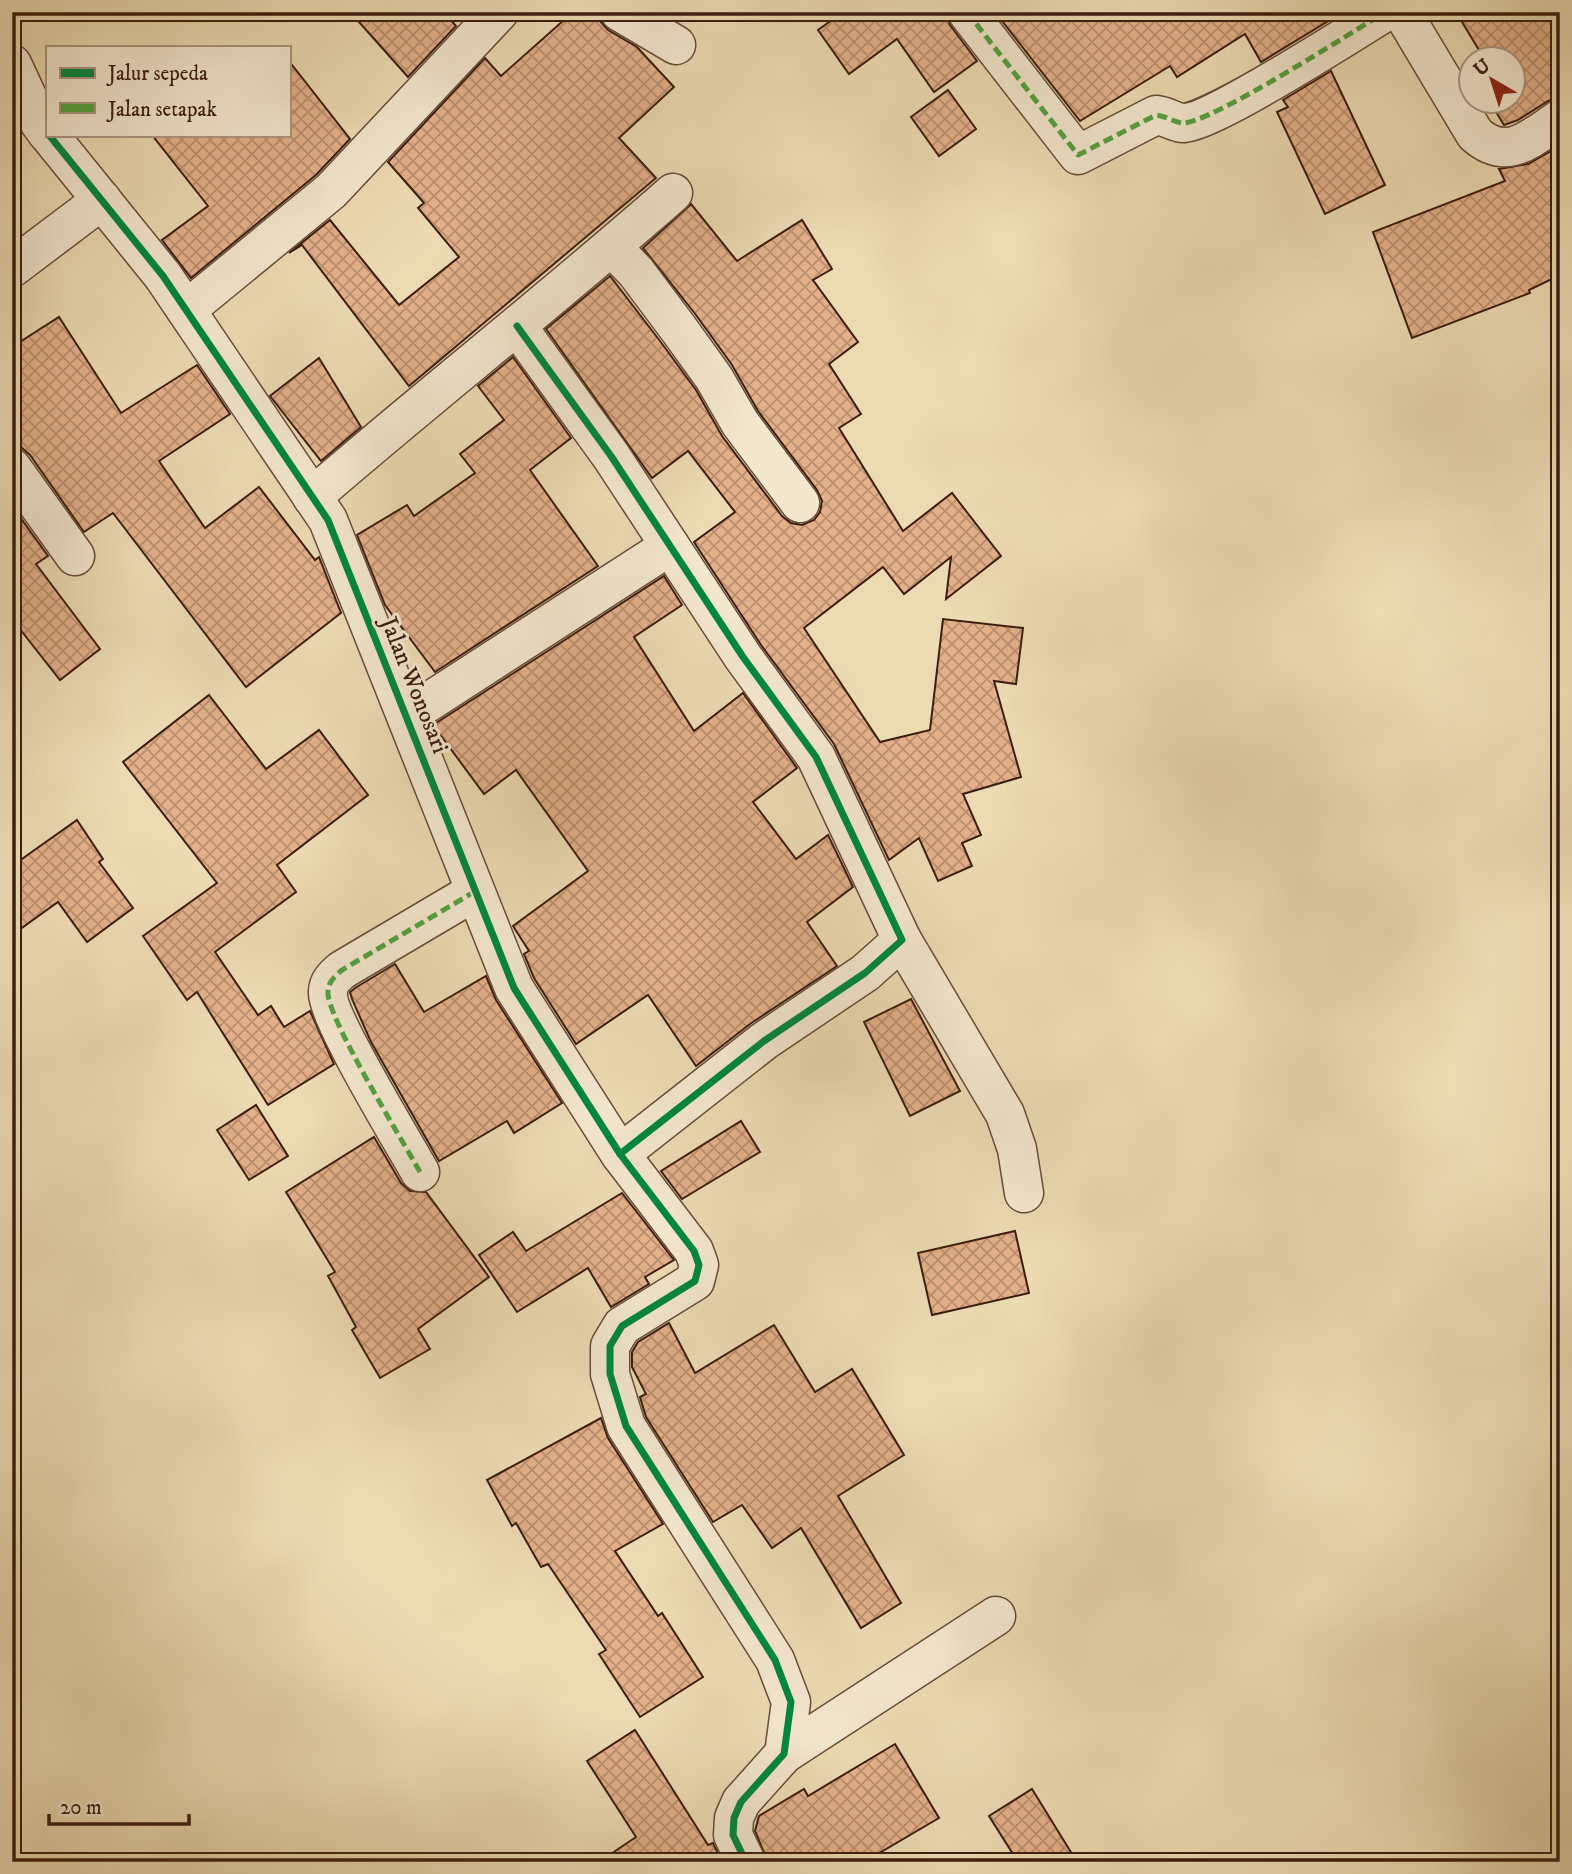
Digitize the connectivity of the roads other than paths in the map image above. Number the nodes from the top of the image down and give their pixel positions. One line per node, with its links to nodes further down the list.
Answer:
1 (499, 12): 15 (street)
2 (620, 12): 6 (street)
3 (967, 12): 4 (street)
4 (1385, 12)
5 (1402, 12): 8 (street)
6 (676, 45)
7 (12, 64): 9 (street, Jalan Wonosari)
8 (1560, 119)
9 (46, 131)
10 (50, 136): 12 (street, Jalan Wonosari)
11 (673, 193): 13 (street)
12 (102, 200): 14 (street); 15 (street, Jalan Wonosari)
13 (612, 247): 16 (street); 19 (street)
14 (12, 268)
15 (186, 310): 18 (street, Jalan Wonosari)
16 (517, 326): 18 (street); 20 (street)
17 (12, 468): 21 (street)
18 (312, 497): 22 (street, Jalan Wonosari)
19 (800, 503)
20 (670, 547): 22 (street); 24 (street)
21 (75, 556)
22 (407, 716): 23 (street, Jalan Wonosari)
23 (474, 892): 25 (street, Jalan Wonosari); 26 (street)
24 (902, 940): 25 (street); 27 (street)
25 (620, 1154): 29 (street, Jalan Wonosari)
26 (420, 1172)
27 (1024, 1193)
28 (996, 1616): 29 (street)
29 (784, 1754): 30 (street)
30 (746, 1862)

